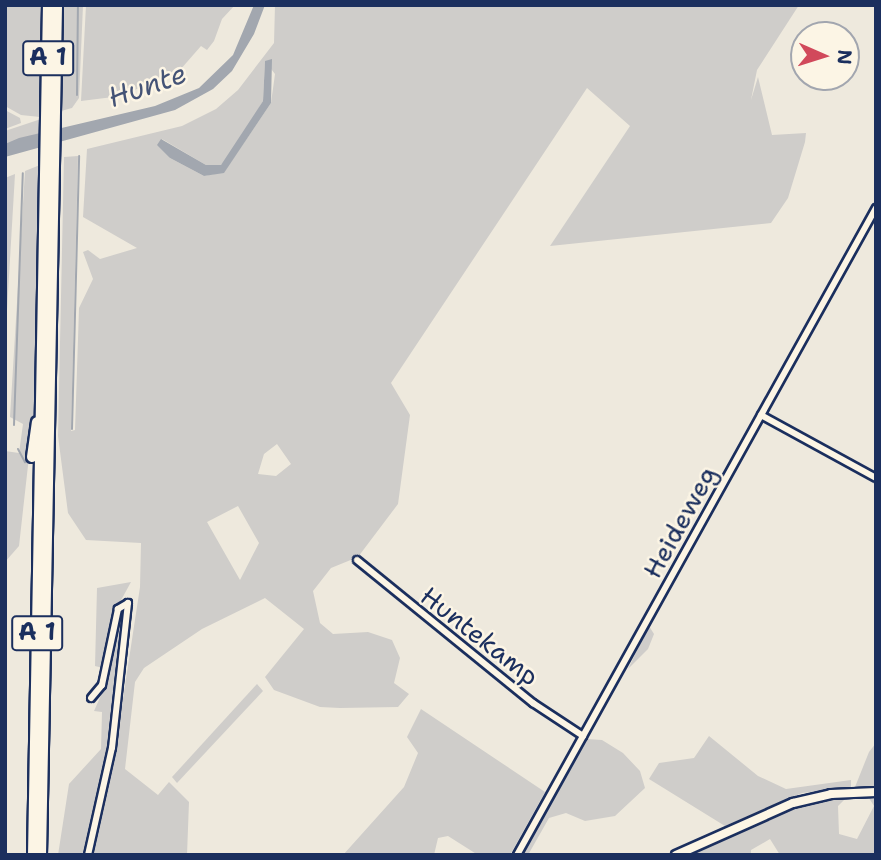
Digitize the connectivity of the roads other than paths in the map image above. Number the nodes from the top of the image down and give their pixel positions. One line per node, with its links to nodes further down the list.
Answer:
1 (48, 5): 3 (highway, A 1)
2 (57, 5): 3 (highway, A 1)
3 (52, 110): 4 (highway, A 1)
4 (51, 161): 6 (highway, A 1); 15 (highway, A 1)
5 (876, 208): 7 (street, Heideweg)
6 (43, 412): 8 (highway); 14 (highway, A 1)
7 (761, 415): 9 (street); 12 (street, Heideweg)
8 (32, 457)
9 (876, 478)
10 (357, 560): 12 (street, Huntekamp)
11 (91, 698): 16 (street)
12 (583, 736): 17 (street, Heideweg)
13 (876, 792): 18 (main road)
14 (33, 855)
15 (41, 855)
16 (88, 855)
17 (517, 855)
18 (676, 855)

